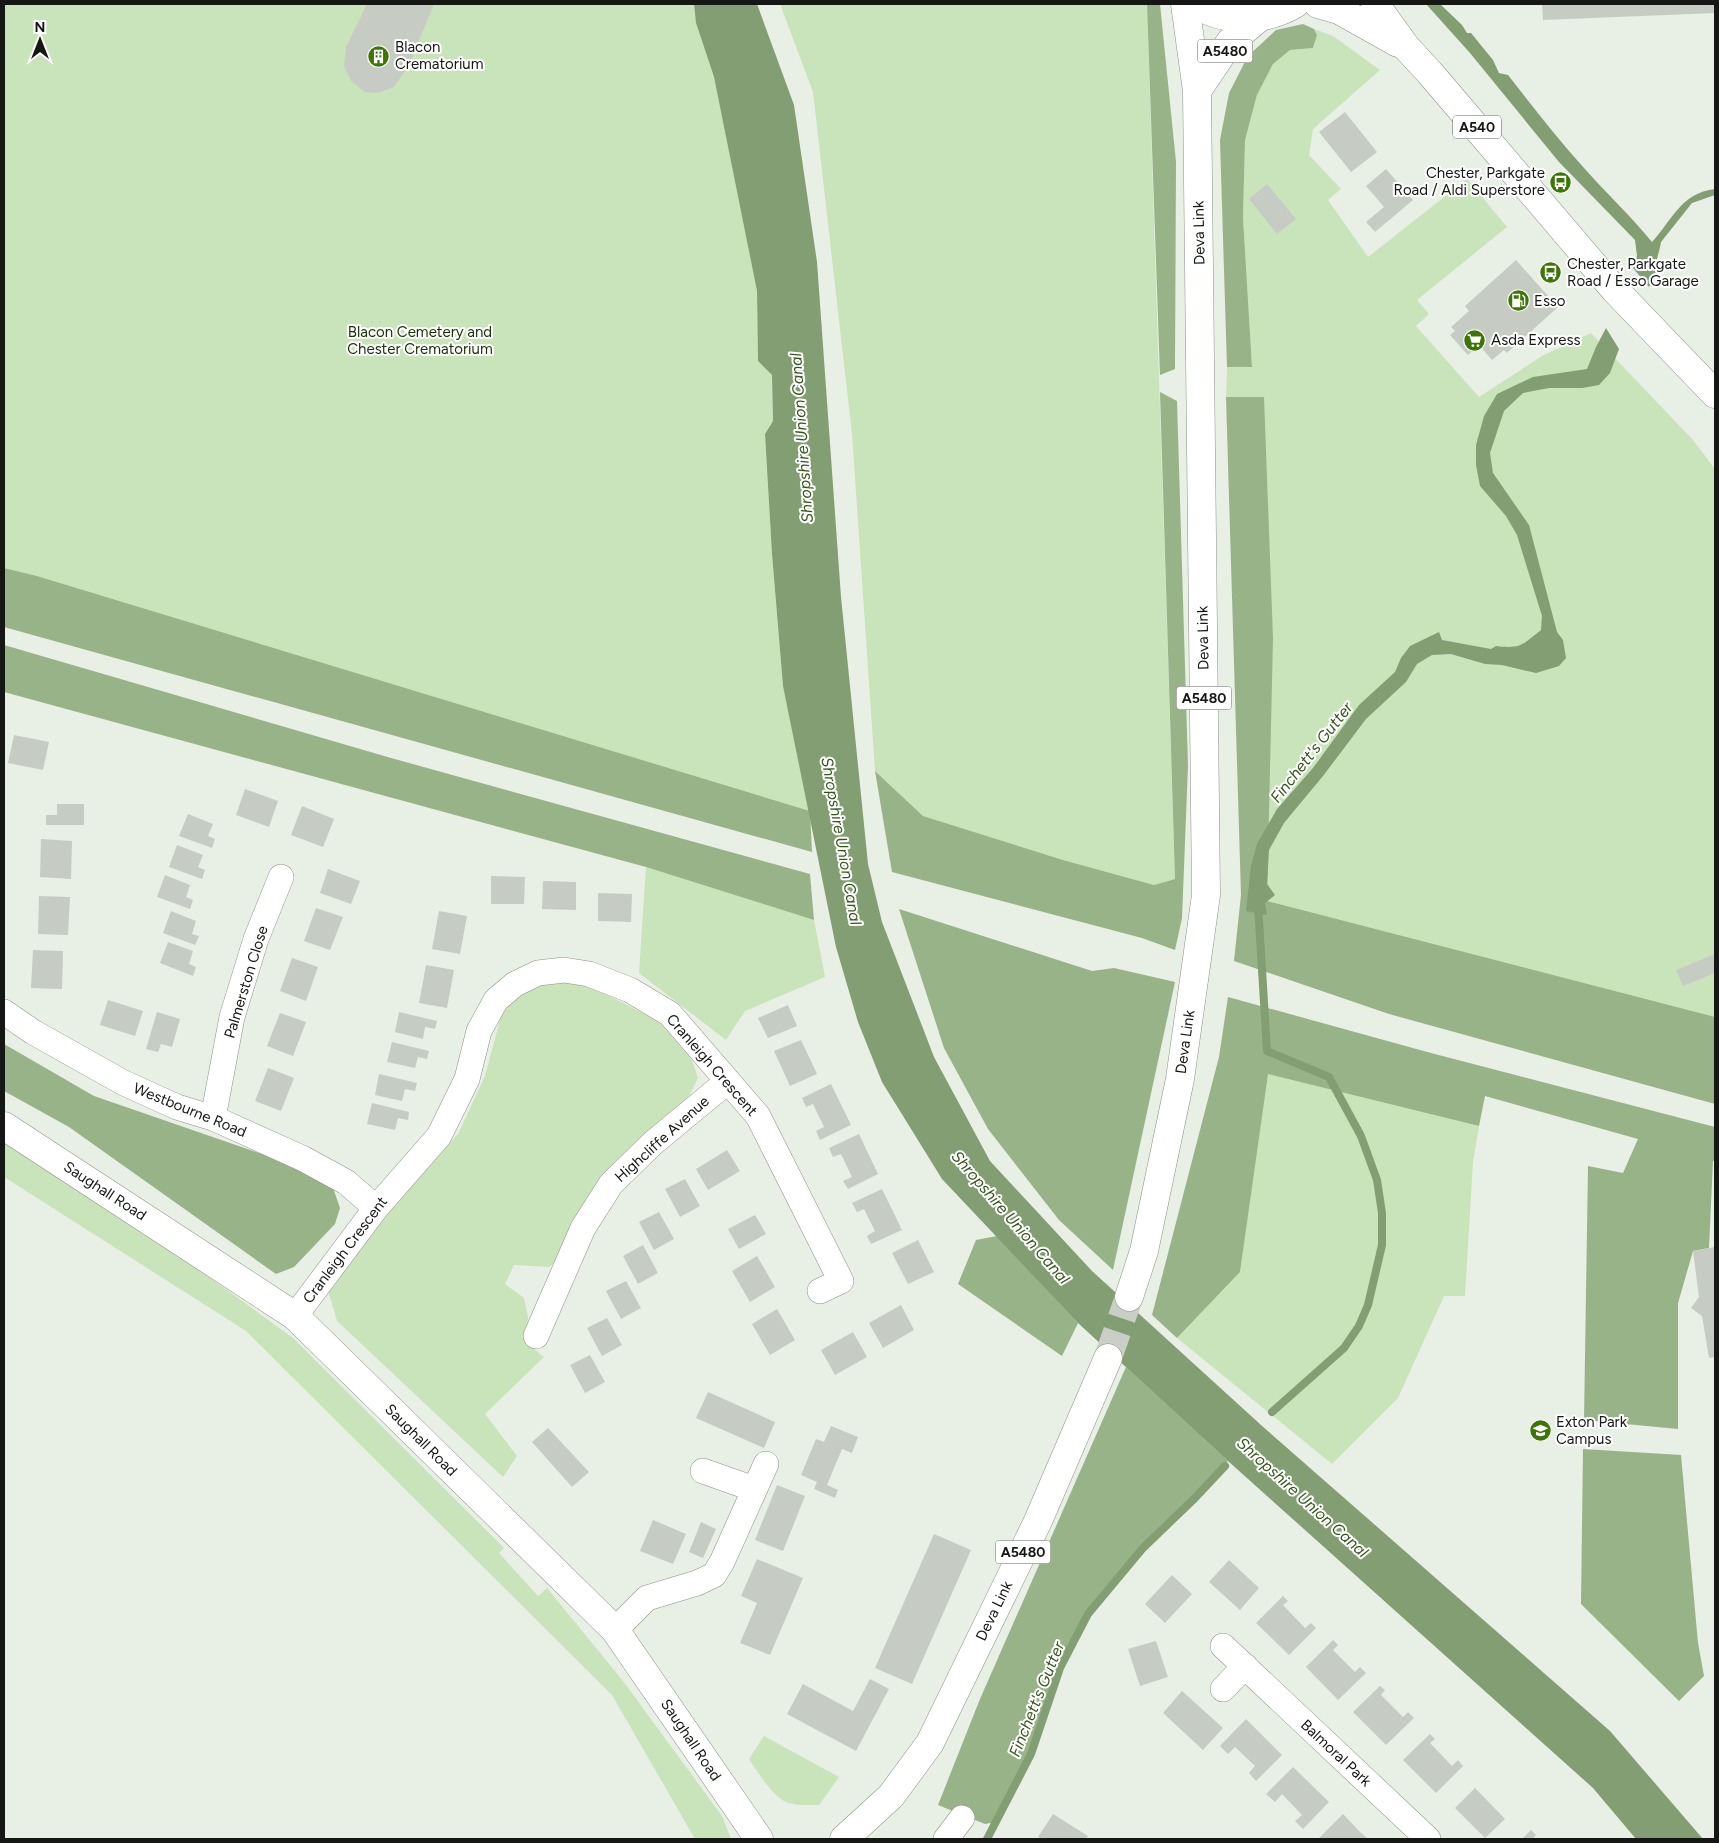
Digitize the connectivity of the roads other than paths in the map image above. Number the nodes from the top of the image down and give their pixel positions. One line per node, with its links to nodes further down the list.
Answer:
1 (1185, 4): 8 (main road, Deva Link / A5480)
2 (1195, 4): 6 (main road)
3 (1295, 4): 6 (main road)
4 (1318, 4): 7 (main road, A540)
5 (1374, 4): 7 (main road, A540)
6 (1260, 17): 8 (main road, A5480)
7 (1406, 47): 9 (main road, A540)
8 (1197, 91): 17 (main road, Deva Link / A5480)
9 (1715, 394)
10 (281, 877): 13 (street, Palmerston Close)
11 (4, 1012): 13 (street, Westbourne Road)
12 (728, 1081): 15 (street, Cranleigh Crescent); 16 (street, Cranleigh Crescent); 19 (street, Highcliffe Avenue)
13 (213, 1118): 15 (street, Westbourne Road)
14 (4, 1126): 18 (main road, Saughall Road)
15 (376, 1208): 18 (street, Cranleigh Crescent)
16 (820, 1292)
17 (1129, 1297)
18 (295, 1316): 24 (main road, Saughall Road)
19 (536, 1336)
20 (1108, 1358): 30 (main road, Deva Link / A5480)
21 (766, 1464): 23 (street)
22 (703, 1471): 23 (street)
23 (754, 1489): 24 (street)
24 (615, 1630): 29 (main road, Saughall Road)
25 (1223, 1646): 26 (street, Balmoral Park)
26 (1245, 1666): 27 (street); 32 (street, Balmoral Park)
27 (1223, 1689)
28 (962, 1818): 31 (street)
29 (759, 1839)
30 (844, 1839)
31 (946, 1839)
32 (1428, 1839)

